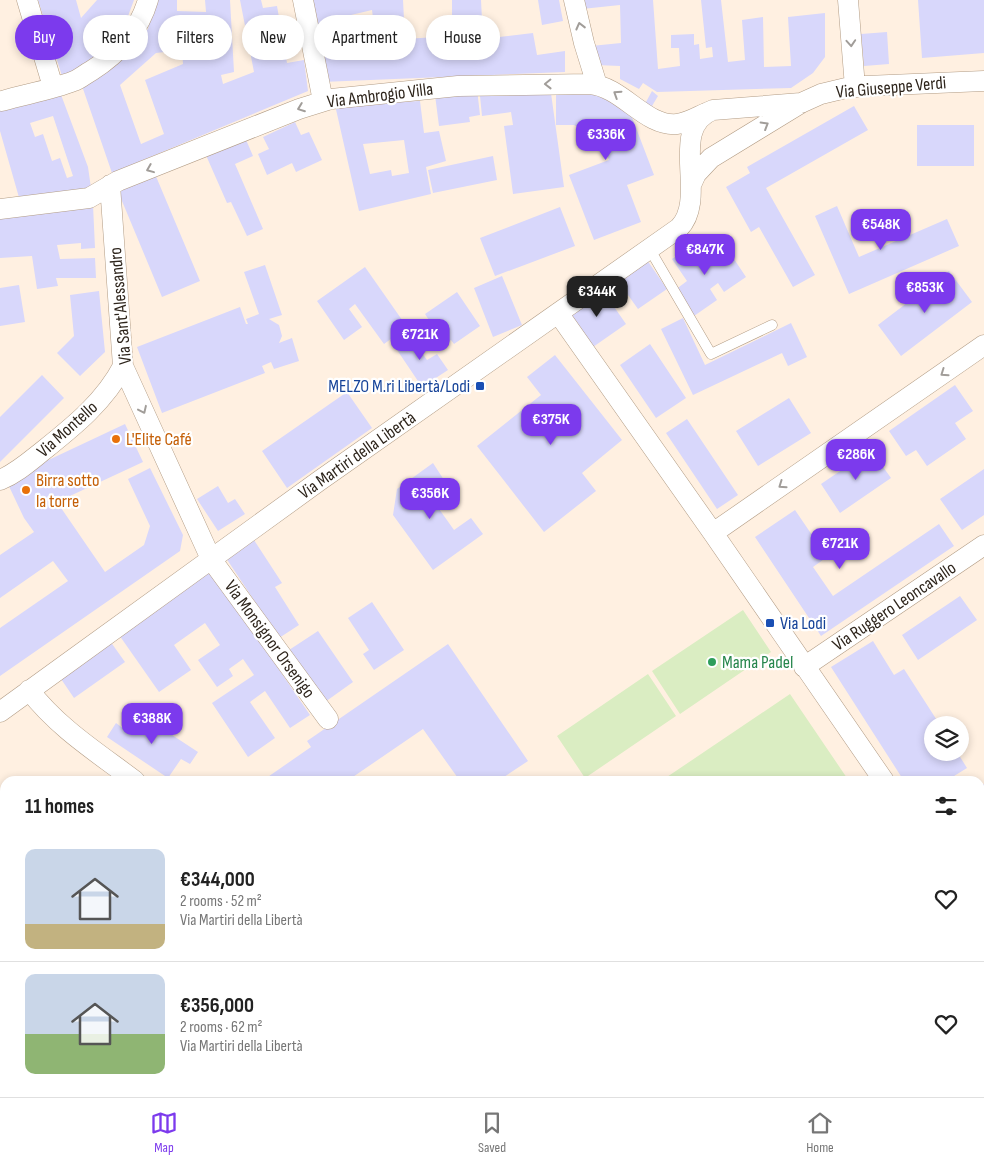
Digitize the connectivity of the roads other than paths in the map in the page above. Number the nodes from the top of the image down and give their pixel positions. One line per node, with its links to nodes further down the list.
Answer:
1 (27, 0): 8 (street)
2 (148, 0): 8 (street)
3 (303, 0): 11 (street)
4 (574, 0): 7 (street, one-way to 4)
5 (848, 0): 9 (street, one-way to 9)
6 (984, 81): 9 (street, Via Giuseppe Verdi)
7 (597, 84): 11 (street, Via Ambrogio Villa, one-way to 11); 13 (street, Via Ambrogio Villa, one-way to 7)
8 (52, 87): 10 (street)
9 (855, 87): 12 (street, Via Giuseppe Verdi)
10 (2, 101)
11 (323, 101): 15 (street, Via Ambrogio Villa, one-way to 15)
12 (801, 103): 13 (street, Via Ambrogio Villa); 14 (street, one-way to 12)
13 (712, 111): 14 (street); 14 (street); 16 (street, Via Martiri della Libertà)
14 (728, 146): 16 (street)
15 (110, 185): 17 (street, Via Ambrogio Villa); 22 (street, Via Sant'Alessandro)
16 (691, 185): 18 (street, Via Martiri della Libertà)
17 (0, 209)
18 (649, 248): 19 (street, Via Martiri della Libertà); 20 (lane)
19 (558, 313): 24 (street); 26 (street, Via Martiri della Libertà)
20 (772, 325)
21 (984, 345): 24 (street, one-way to 24)
22 (123, 366): 23 (street, Via Montello); 26 (street, Via Sant'Alessandro, one-way to 26)
23 (0, 480)
24 (714, 533): 27 (street)
25 (984, 545): 27 (street, Via Ruggero Leoncavallo)
26 (211, 559): 28 (street, Via Martiri della Libertà); 30 (street, Via Monsignor Orsenigo)
27 (804, 667): 32 (street)
28 (29, 690): 29 (street, Via Martiri della Libertà); 31 (street)
29 (0, 712)
30 (328, 719)
31 (128, 776)
32 (880, 776)

